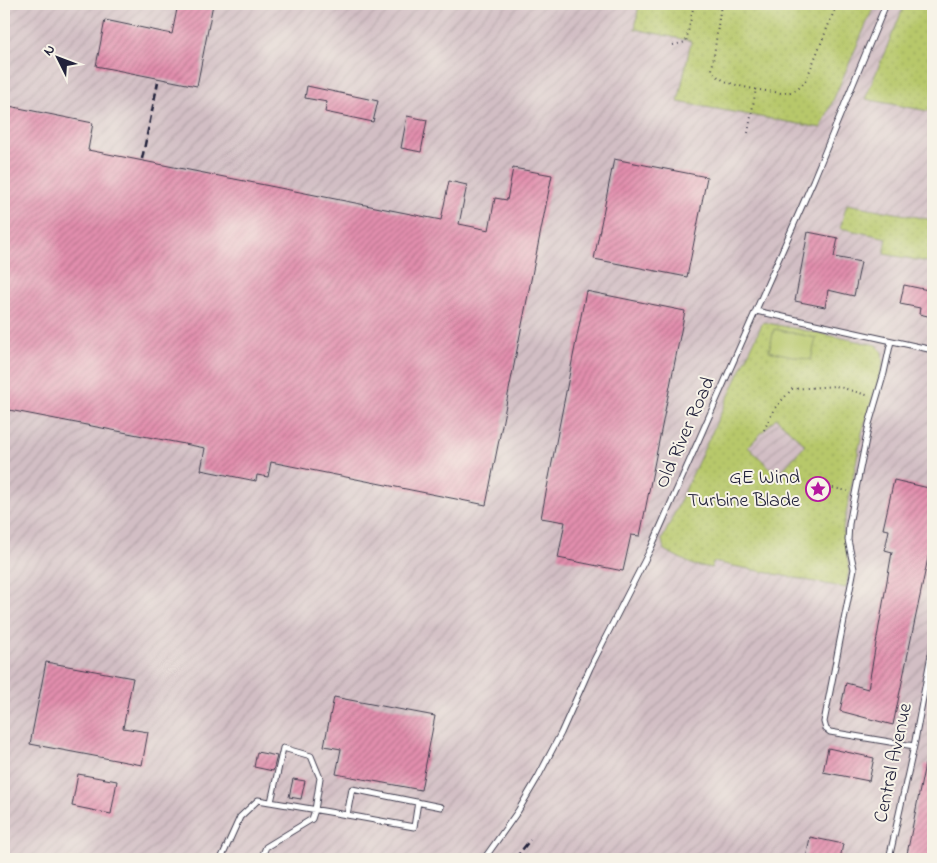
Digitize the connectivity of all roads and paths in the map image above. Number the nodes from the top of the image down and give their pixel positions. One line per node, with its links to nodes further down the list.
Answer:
1 (694, 4): 5 (path)
2 (721, 4): 6 (path)
3 (837, 4): 6 (path)
4 (886, 4): 8 (lane, Old River Road)
5 (673, 46)
6 (756, 89): 7 (path)
7 (748, 133)
8 (756, 311): 9 (lane); 24 (lane, Old River Road)
9 (891, 341): 10 (lane); 11 (lane)
10 (933, 350)
11 (876, 397): 12 (path); 14 (lane)
12 (764, 430)
13 (823, 486): 14 (path)
14 (855, 493): 16 (lane)
15 (933, 644): 16 (lane, Central Avenue)
16 (914, 746): 25 (lane, Central Avenue)
17 (271, 802): 20 (lane); 20 (lane); 22 (lane)
18 (418, 802): 19 (lane); 21 (lane); 21 (lane)
19 (441, 807)
20 (315, 810): 21 (lane); 23 (lane)
21 (346, 815)
22 (220, 859)
23 (261, 859)
24 (484, 859)
25 (889, 859)

